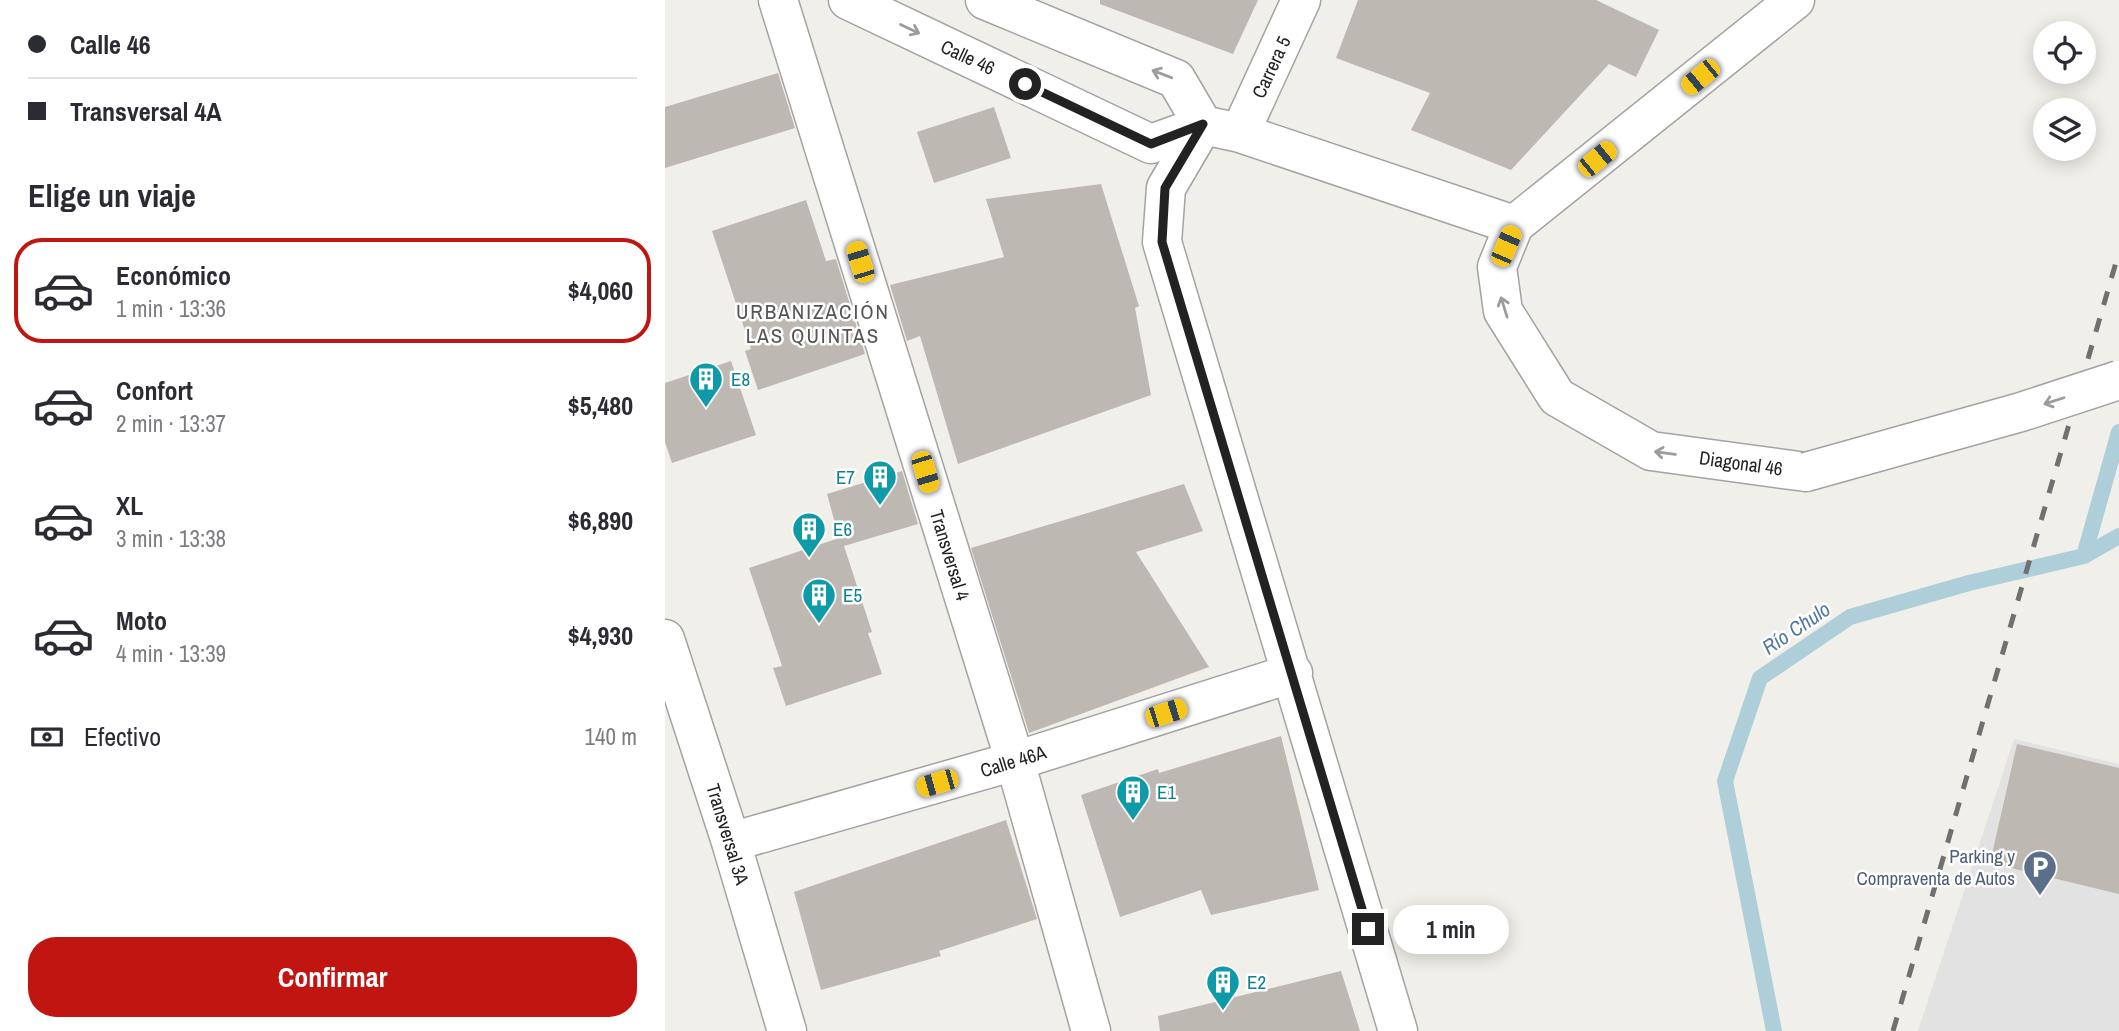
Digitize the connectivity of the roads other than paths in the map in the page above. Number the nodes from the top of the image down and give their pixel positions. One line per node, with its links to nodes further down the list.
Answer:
1 (778, 0): 12 (street, Transversal 4)
2 (848, 0): 6 (street, Calle 46, one-way to 6)
3 (985, 0): 6 (street, one-way to 3)
4 (1301, 0): 7 (street, Carrera 5)
5 (1779, 4): 8 (street)
6 (1203, 124): 7 (street); 11 (street)
7 (1240, 133): 8 (street)
8 (1514, 225): 9 (street, Diagonal 46, one-way to 8, bridge)
9 (2119, 380)
10 (665, 639): 13 (street, Transversal 3A)
11 (1293, 673): 12 (street, Calle 46A); 16 (street)
12 (1015, 761): 13 (street, Calle 46A); 15 (street, Transversal 4)
13 (731, 842): 14 (street, Transversal 3A)
14 (787, 1031)
15 (1091, 1031)
16 (1398, 1031)

